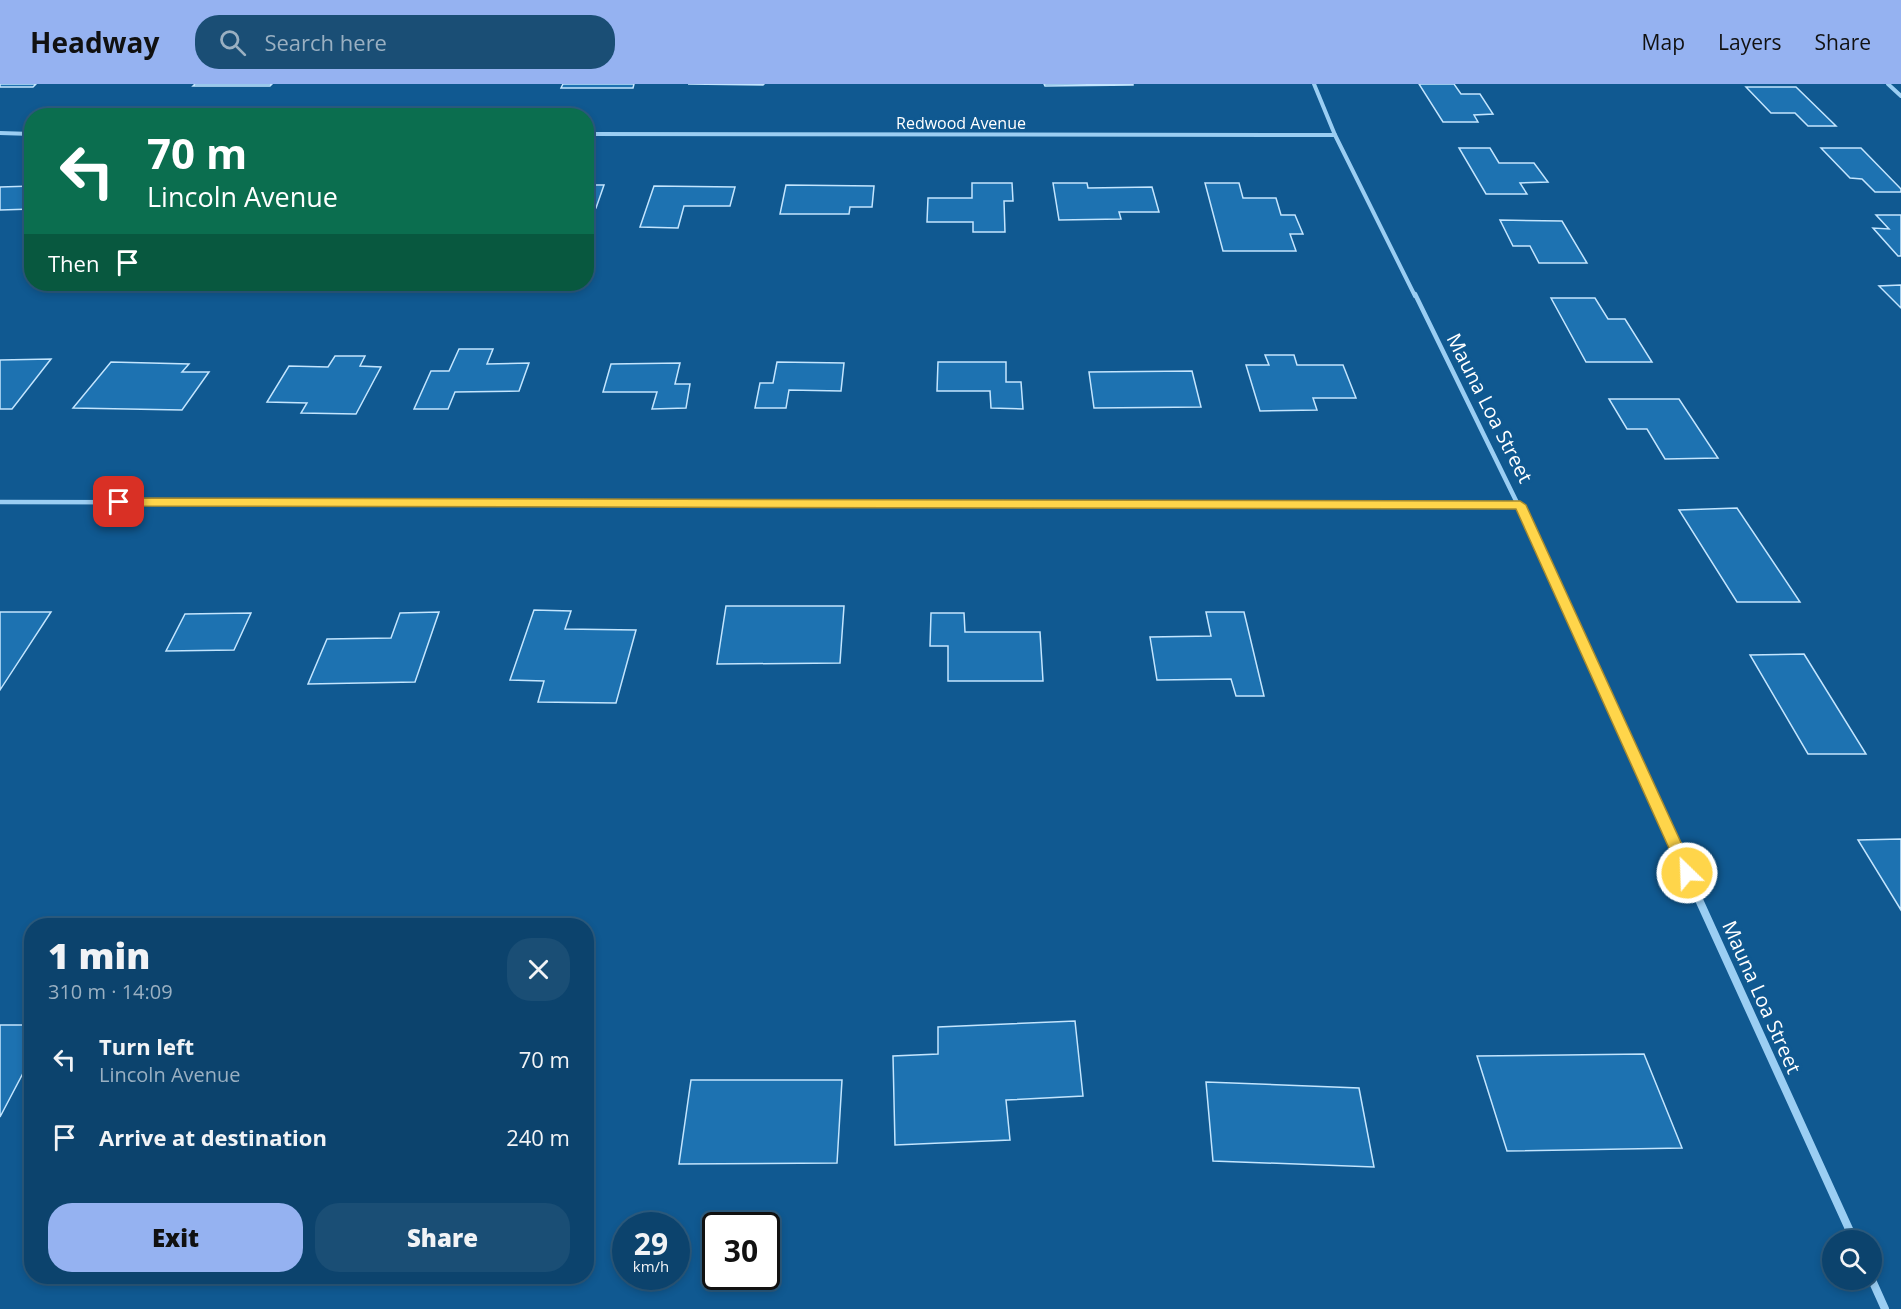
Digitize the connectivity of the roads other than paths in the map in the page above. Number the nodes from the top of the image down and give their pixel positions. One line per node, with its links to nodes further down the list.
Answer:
1 (1314, 84): 7 (street, Mauna Loa Street)
2 (1888, 84): 3 (street)
3 (1901, 96)
4 (0, 134): 5 (street)
5 (24, 134)
6 (594, 134): 7 (street, Redwood Avenue)
7 (1335, 135): 9 (street, Mauna Loa Street)
8 (0, 502): 9 (street)
9 (1520, 505): 10 (street, Mauna Loa Street)
10 (1849, 1230)
11 (1876, 1290): 12 (street)
12 (1885, 1309)

